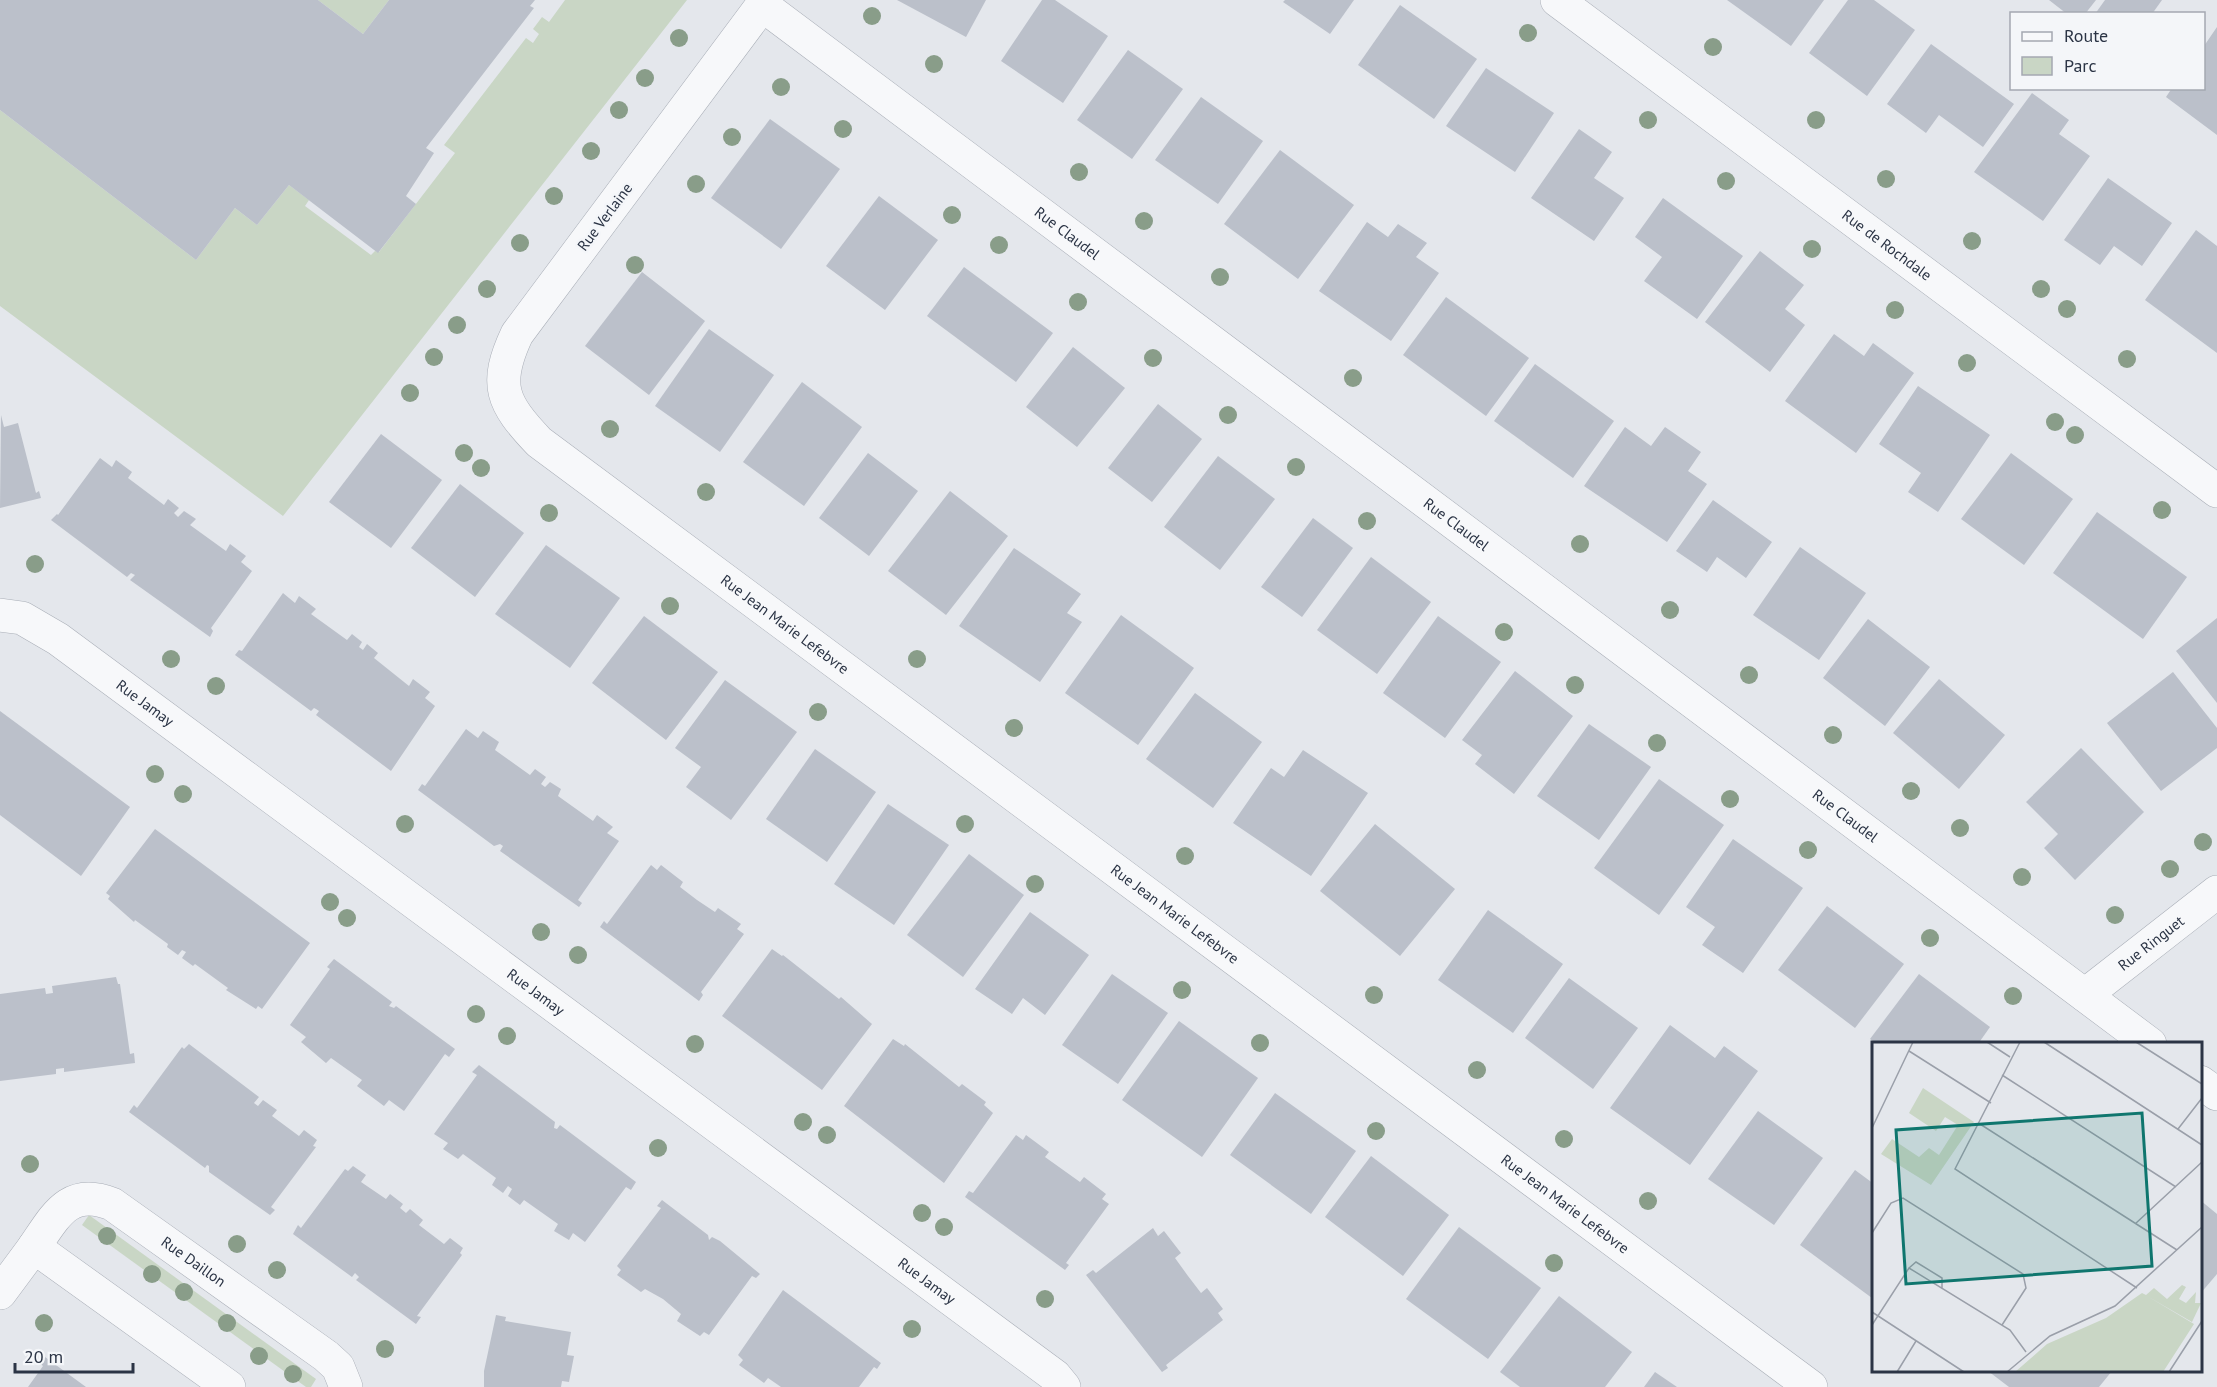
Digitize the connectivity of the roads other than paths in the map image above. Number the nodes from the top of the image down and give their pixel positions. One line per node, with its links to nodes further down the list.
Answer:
1 (1557, 0): 4 (street, Rue de Rochdale)
2 (764, 3): 3 (street, Rue Verlaine); 7 (street, Rue Claudel)
3 (539, 442): 16 (street, Rue Jean Marie Lefebvre)
4 (2217, 491)
5 (0, 615): 15 (street, Rue Jamay)
6 (2217, 892): 7 (street, Rue Ringuet)
7 (2085, 995): 8 (street, Rue Claudel)
8 (2147, 1042)
9 (2202, 1083): 10 (street)
10 (2217, 1094)
11 (34, 1247): 12 (street, Rue Daillon); 13 (street); 14 (street, Rue Daillon)
12 (0, 1293)
13 (229, 1387)
14 (346, 1387)
15 (1064, 1387)
16 (1811, 1387)

